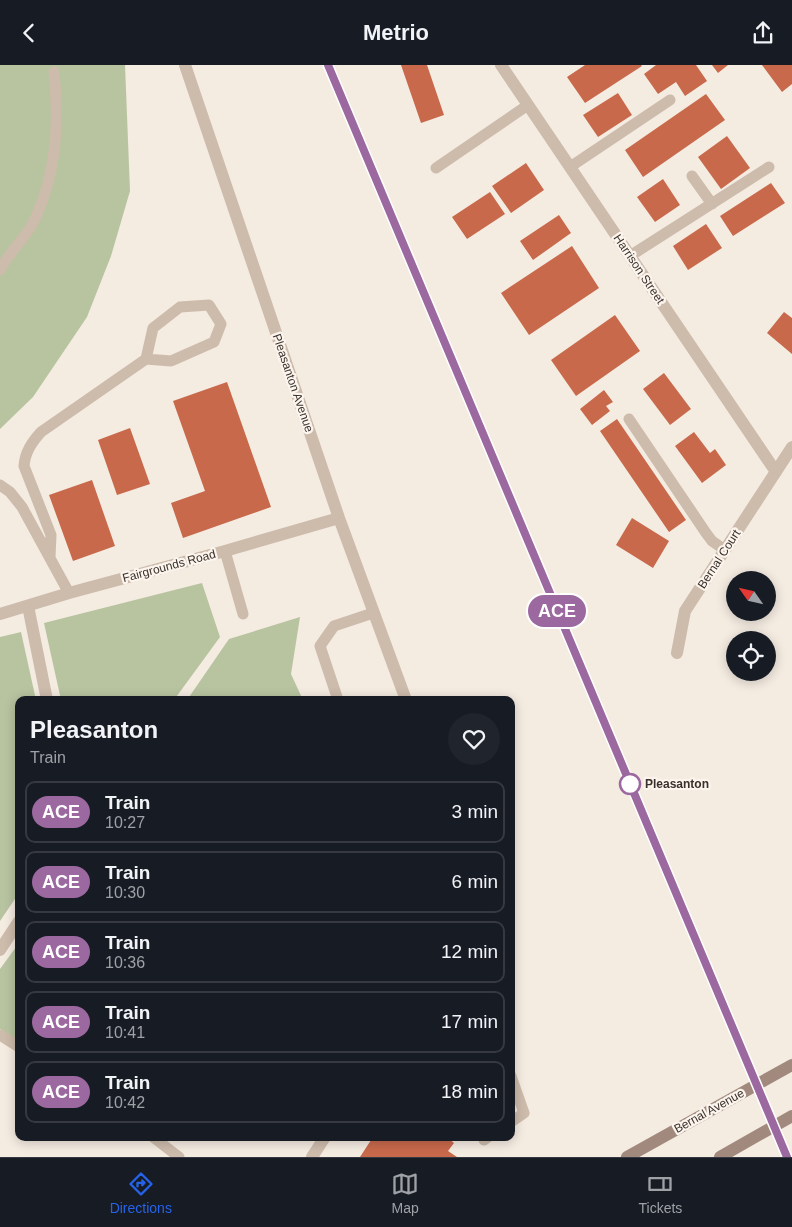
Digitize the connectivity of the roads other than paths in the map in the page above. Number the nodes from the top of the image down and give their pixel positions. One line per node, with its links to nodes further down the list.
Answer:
1 (185, 65): 18 (street, Pleasanton Avenue)
2 (501, 65): 5 (street, Harrison Street)
3 (54, 72): 12 (lane)
4 (670, 100): 6 (lane)
5 (528, 105): 6 (street, Harrison Street); 8 (lane)
6 (570, 167): 11 (street, Harrison Street)
7 (769, 167): 10 (lane)
8 (436, 168)
9 (692, 176): 10 (lane)
10 (712, 204): 11 (lane)
11 (630, 256): 16 (street, Harrison Street)
12 (0, 270)
13 (146, 359): 13 (lane); 21 (lane)
14 (629, 419): 19 (lane)
15 (792, 447): 16 (street, Bernal Court)
16 (776, 472): 19 (street, Bernal Court)
17 (0, 485): 21 (lane)
18 (339, 518): 20 (street, Fairgrounds Road); 24 (street, Pleasanton Avenue)
19 (725, 550): 27 (street, Bernal Court)
20 (225, 551): 22 (street, Fairgrounds Road); 26 (lane)
21 (50, 557): 22 (lane)
22 (69, 593): 23 (street, Fairgrounds Road)
23 (28, 606): 25 (street, Fairgrounds Road); 28 (street)
24 (373, 613): 29 (lane); 30 (street, Pleasanton Avenue)
25 (0, 614)
26 (243, 614)
27 (677, 653)
28 (46, 696)
29 (337, 696)
30 (404, 696)
31 (15, 927): 32 (street)
32 (1, 947)
33 (0, 1035): 34 (lane)
34 (15, 1044)
35 (792, 1065): 43 (main road, Bernal Avenue)
36 (515, 1087): 38 (lane)
37 (792, 1116): 44 (main road)
38 (515, 1119)
39 (158, 1141): 41 (lane)
40 (322, 1141): 42 (street)
41 (179, 1157)
42 (312, 1157)
43 (626, 1157)
44 (720, 1157)

